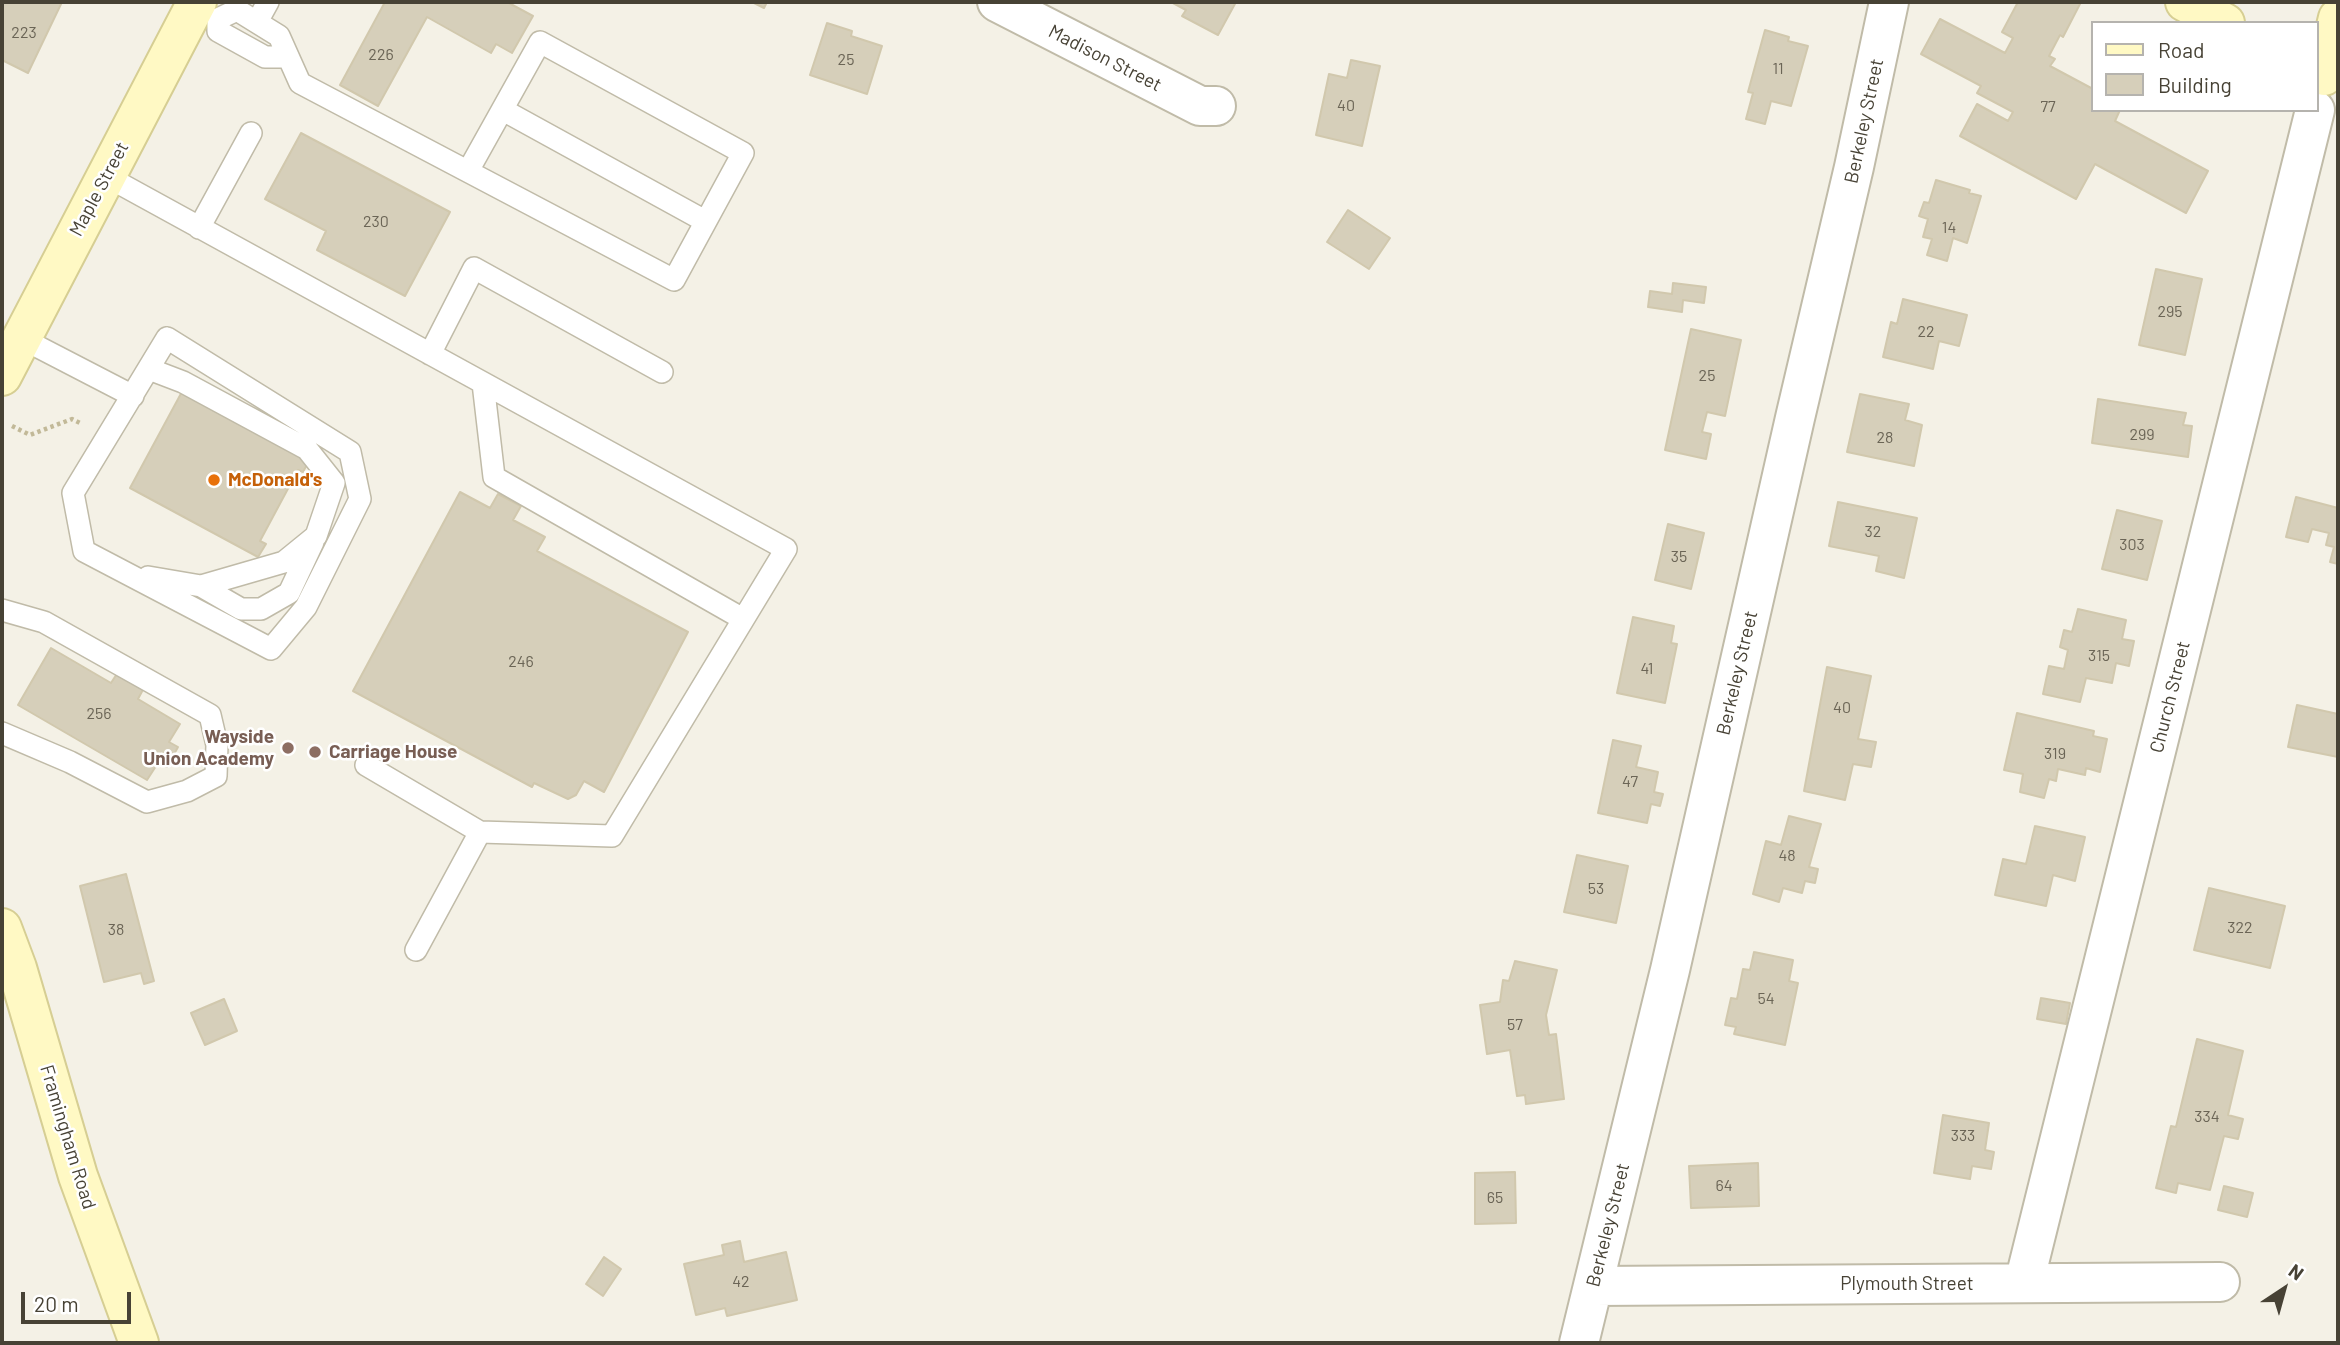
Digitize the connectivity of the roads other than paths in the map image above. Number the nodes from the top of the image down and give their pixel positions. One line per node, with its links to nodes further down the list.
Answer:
1 (268, 2): 8 (lane)
2 (997, 2): 11 (street, Madison Street)
3 (1889, 2): 38 (street, Berkeley Street)
4 (2185, 2): 7 (street)
5 (203, 9): 8 (lane); 9 (lane); 16 (street, Maple Street)
6 (2338, 18): 10 (street, Church Street)
7 (2221, 21)
8 (257, 22): 9 (lane)
9 (288, 57): 15 (lane)
10 (2322, 89)
11 (1216, 106)
12 (503, 110): 15 (lane); 17 (lane); 17 (lane)
13 (2316, 112): 37 (street, Church Street)
14 (251, 133): 18 (lane)
15 (468, 171): 17 (lane)
16 (106, 176): 18 (lane); 19 (street, Maple Street)
17 (705, 221)
18 (199, 228): 20 (lane)
19 (21, 338): 23 (street, Maple Street); 25 (lane)
20 (430, 354): 22 (lane); 24 (lane)
21 (149, 369): 25 (lane); 26 (lane); 27 (lane)
22 (662, 372)
23 (2, 376)
24 (482, 383): 30 (lane); 30 (lane)
25 (133, 396): 27 (lane)
26 (316, 536): 28 (lane); 28 (lane)
27 (128, 574): 28 (lane)
28 (201, 586)
29 (2, 610): 31 (lane)
30 (743, 619): 33 (lane)
31 (2, 733)
32 (366, 765): 33 (lane)
33 (480, 832): 35 (lane)
34 (2, 928): 39 (street, Framingham Road)
35 (416, 950)
36 (2220, 1282): 37 (street, Plymouth Street)
37 (2024, 1283): 38 (street, Plymouth Street)
38 (1594, 1286): 40 (street, Berkeley Street)
39 (139, 1343)
40 (1579, 1343)

